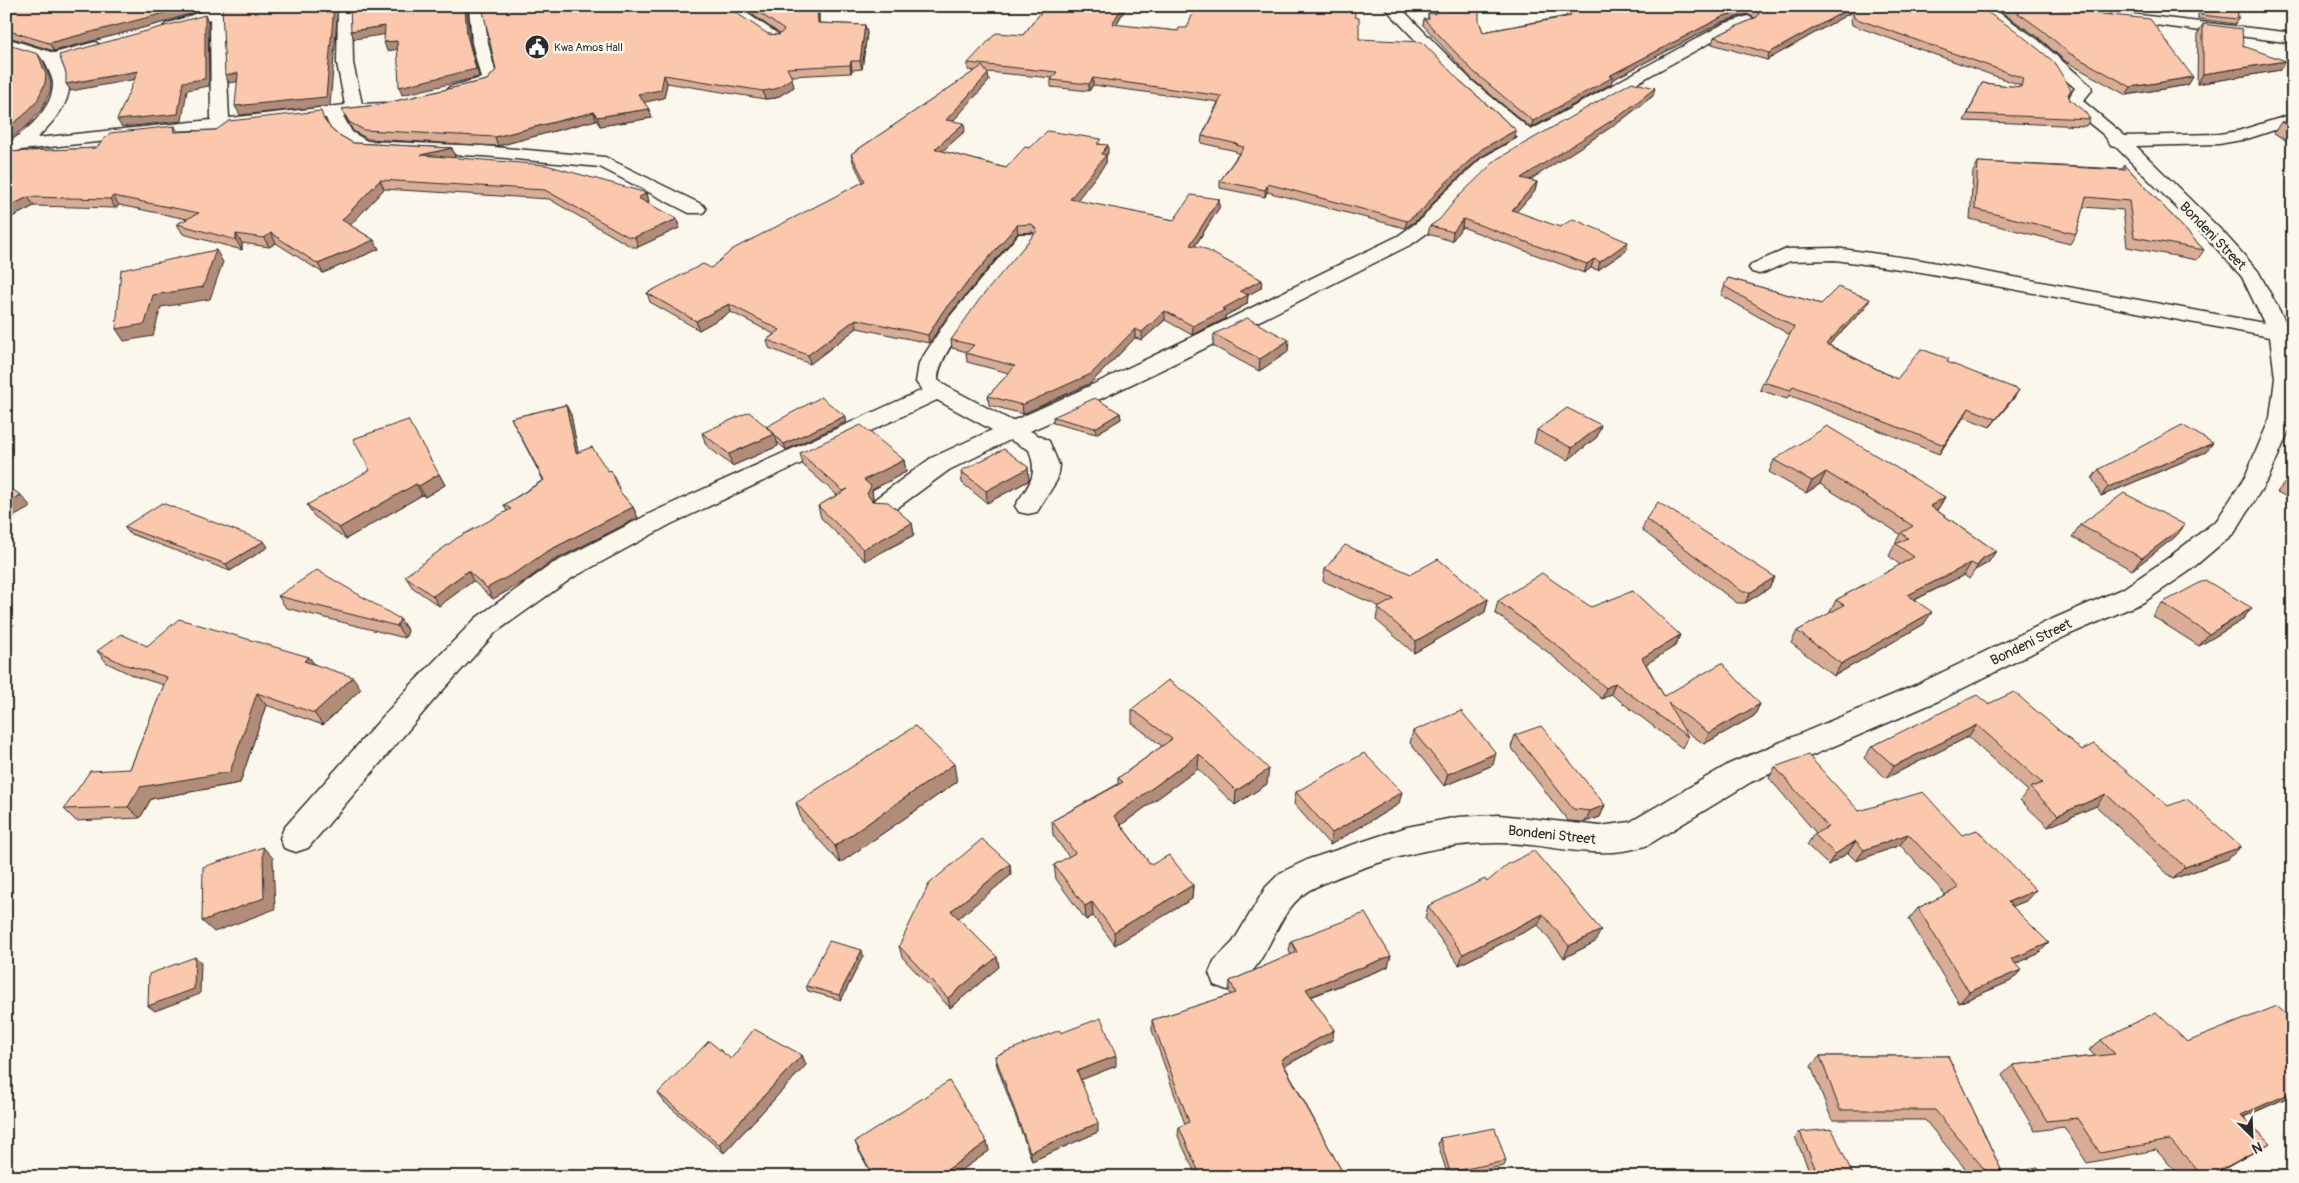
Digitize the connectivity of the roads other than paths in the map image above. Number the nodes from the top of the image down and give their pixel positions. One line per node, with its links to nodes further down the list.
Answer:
1 (233, 6): 7 (street)
2 (344, 6): 18 (street)
3 (476, 6): 16 (street)
4 (726, 6): 11 (street)
5 (1390, 6): 22 (street)
6 (1974, 6): 23 (street, Bondeni Street)
7 (217, 13): 10 (street); 21 (street)
8 (2097, 14): 12 (street)
9 (1748, 20): 22 (street)
10 (153, 32)
11 (776, 38)
12 (2293, 38)
13 (6, 43): 15 (street)
14 (108, 44): 15 (street)
15 (53, 58): 24 (street)
16 (438, 95)
17 (394, 105): 18 (street)
18 (354, 108): 19 (street)
19 (332, 111): 21 (street); 25 (street)
20 (2293, 119): 23 (street)
21 (220, 124): 24 (street)
22 (1529, 138): 30 (street)
23 (2117, 141): 28 (street, Bondeni Street)
24 (13, 148)
25 (696, 209)
26 (1026, 238): 29 (street)
27 (1759, 268): 28 (street)
28 (2280, 332): 34 (street, Bondeni Street)
29 (938, 391): 30 (street); 33 (street)
30 (1013, 430): 31 (street); 32 (street)
31 (884, 504)
32 (1028, 506)
33 (296, 838)
34 (1227, 973)

